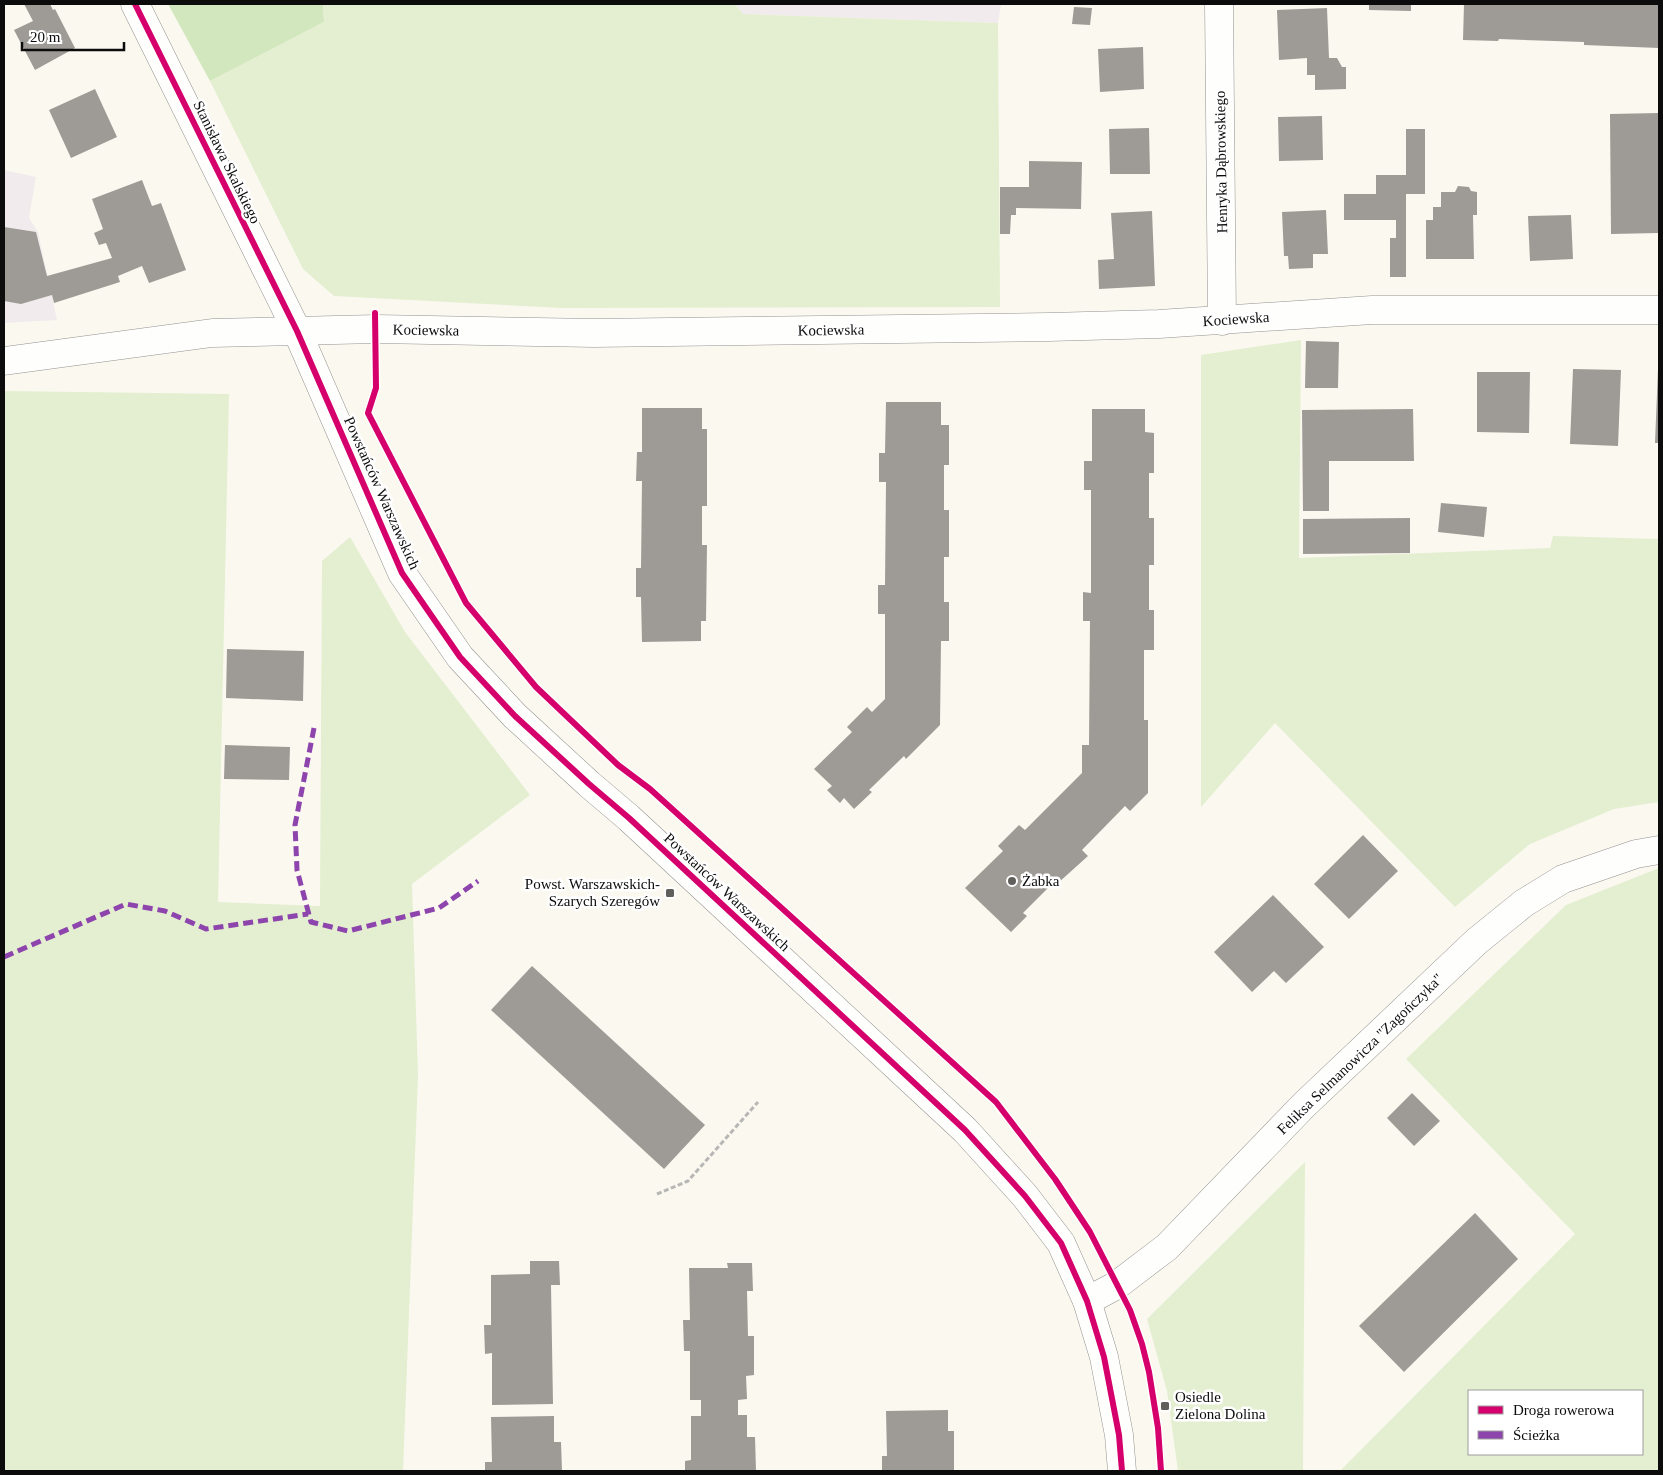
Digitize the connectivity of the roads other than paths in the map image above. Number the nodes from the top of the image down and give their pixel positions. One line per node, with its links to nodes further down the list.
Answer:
1 (135, 4): 5 (street, Stanisława Skalskiego)
2 (1219, 4): 4 (street, Henryka Dąbrowskiego)
3 (1659, 310): 4 (street, Kociewska)
4 (1222, 321): 5 (street, Kociewska)
5 (297, 331): 6 (street, Kociewska); 8 (street, Powstańców Warszawskich)
6 (4, 361)
7 (1659, 850): 8 (street, Feliksa Selmanowicza "Zagończyka")
8 (1087, 1301): 9 (street, Powstańców Warszawskich)
9 (1122, 1471)

